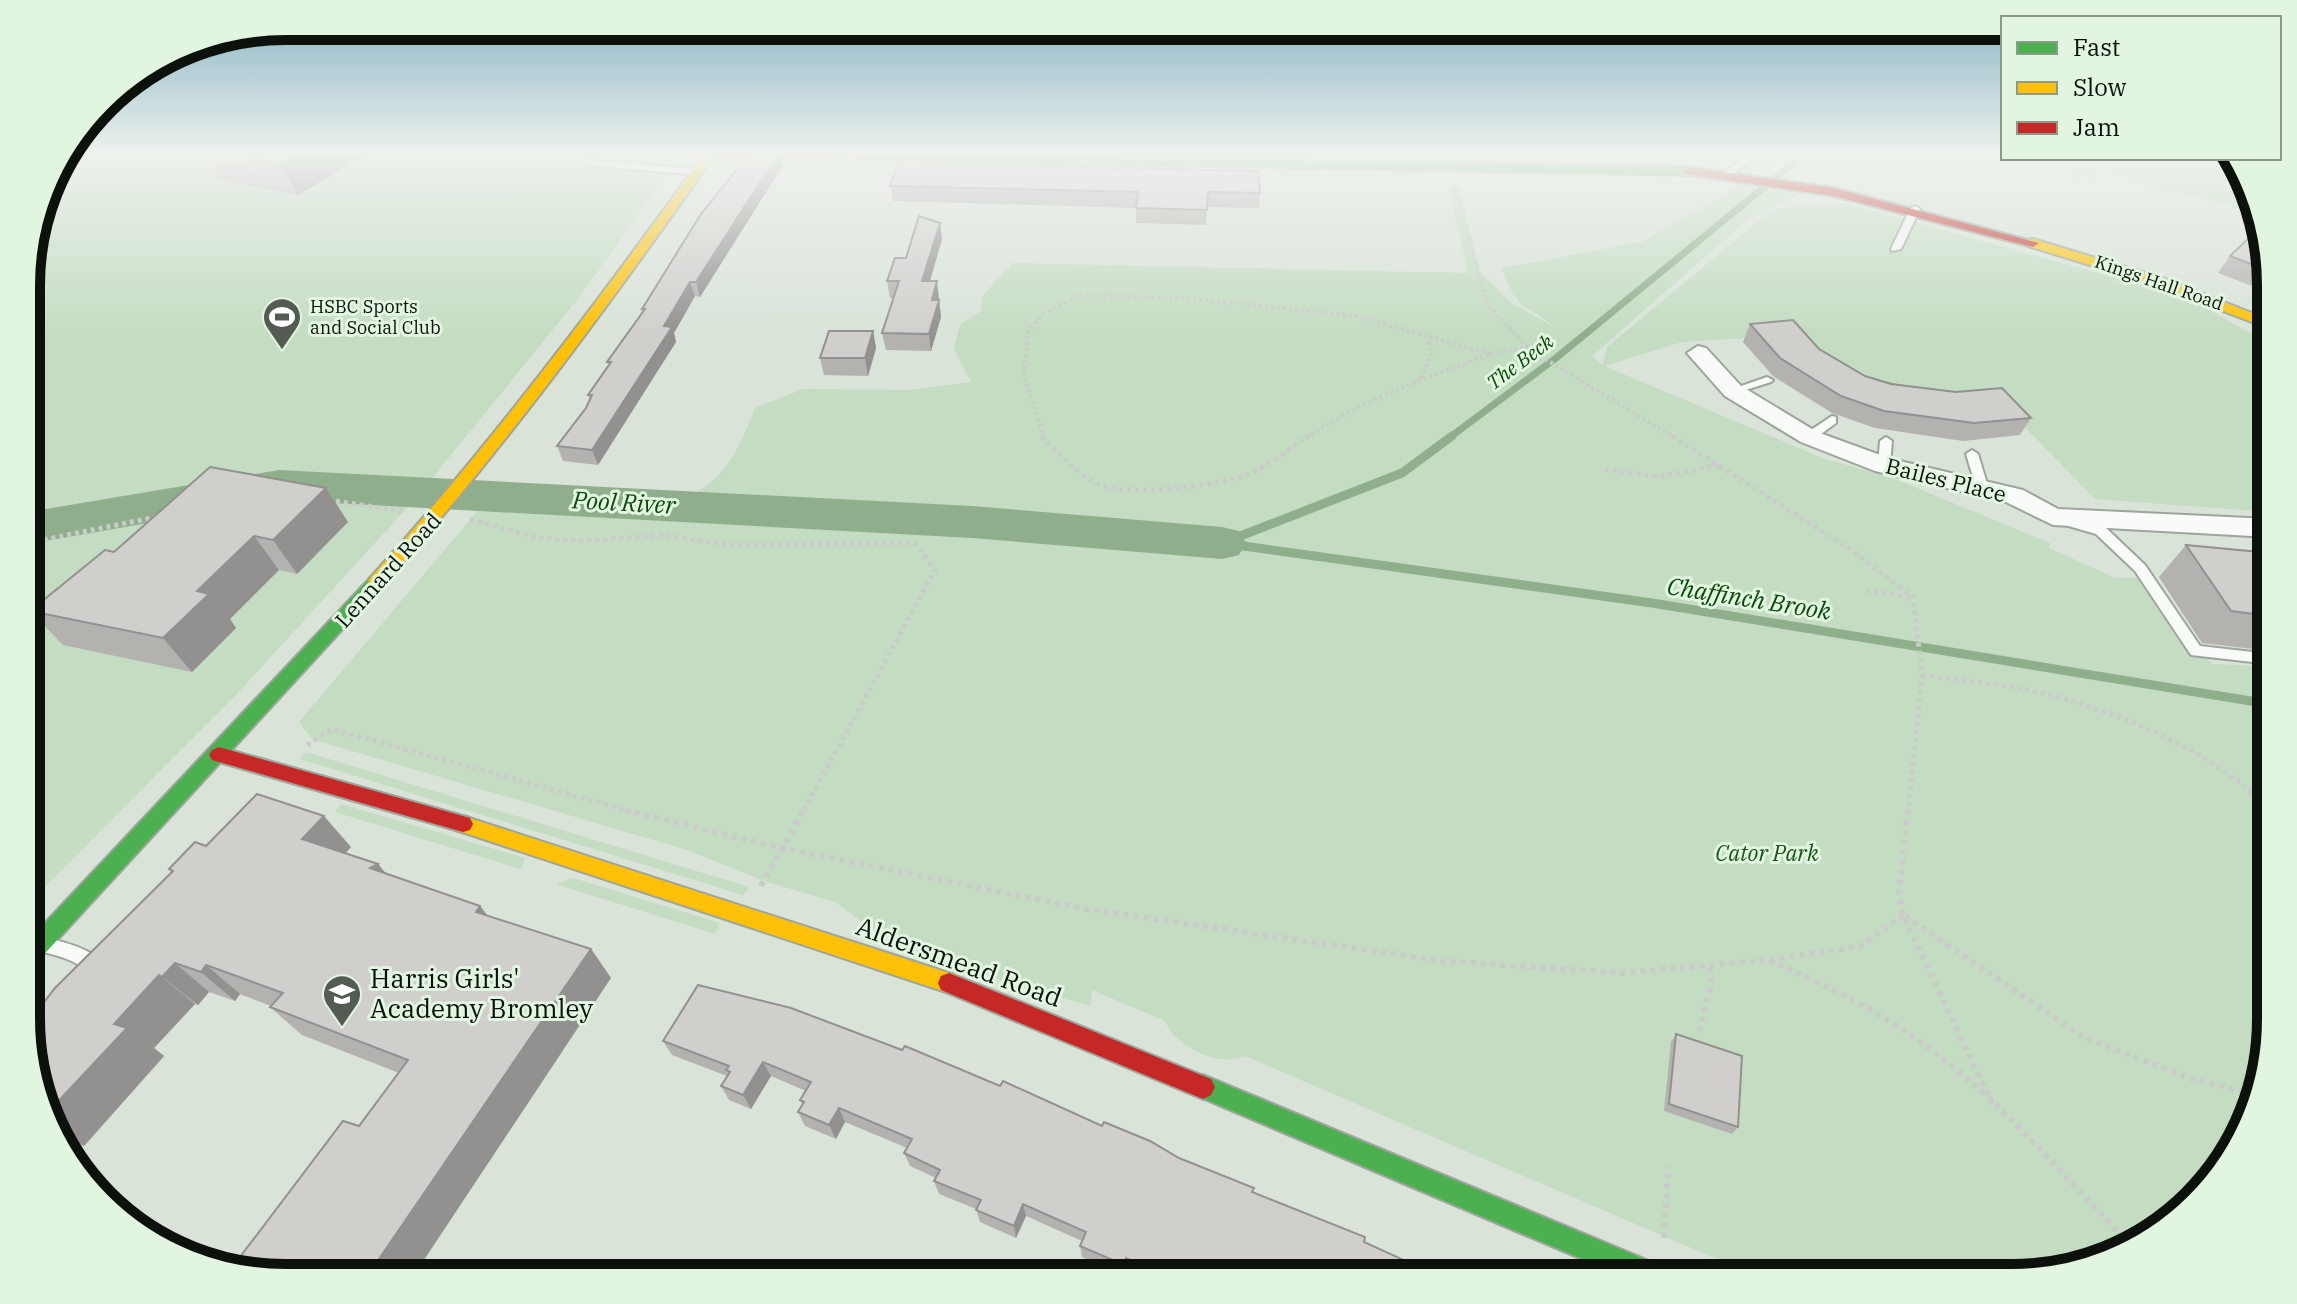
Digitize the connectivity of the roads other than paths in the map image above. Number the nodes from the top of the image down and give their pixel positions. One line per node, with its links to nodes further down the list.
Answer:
1 (667, 214): 16 (street, Lennard Road)
2 (1913, 214): 4 (lane)
3 (1932, 214): 5 (street, Kings Hall Road)
4 (1896, 249)
5 (2256, 320)
6 (1698, 353): 8 (street, Bailes Place)
7 (1767, 380): 8 (lane)
8 (1733, 391): 10 (street, Bailes Place)
9 (1832, 420): 10 (lane)
10 (1809, 437): 12 (street, Bailes Place)
11 (1972, 454): 12 (lane)
12 (1982, 487): 13 (street, Bailes Place)
13 (2053, 517): 14 (street, Bailes Place); 15 (lane)
14 (2256, 527)
15 (2256, 657)
16 (219, 755): 17 (street, Lennard Road); 20 (street, Aldersmead Road)
17 (40, 944)
18 (40, 951): 19 (lane)
19 (95, 991)
20 (1624, 1263)

